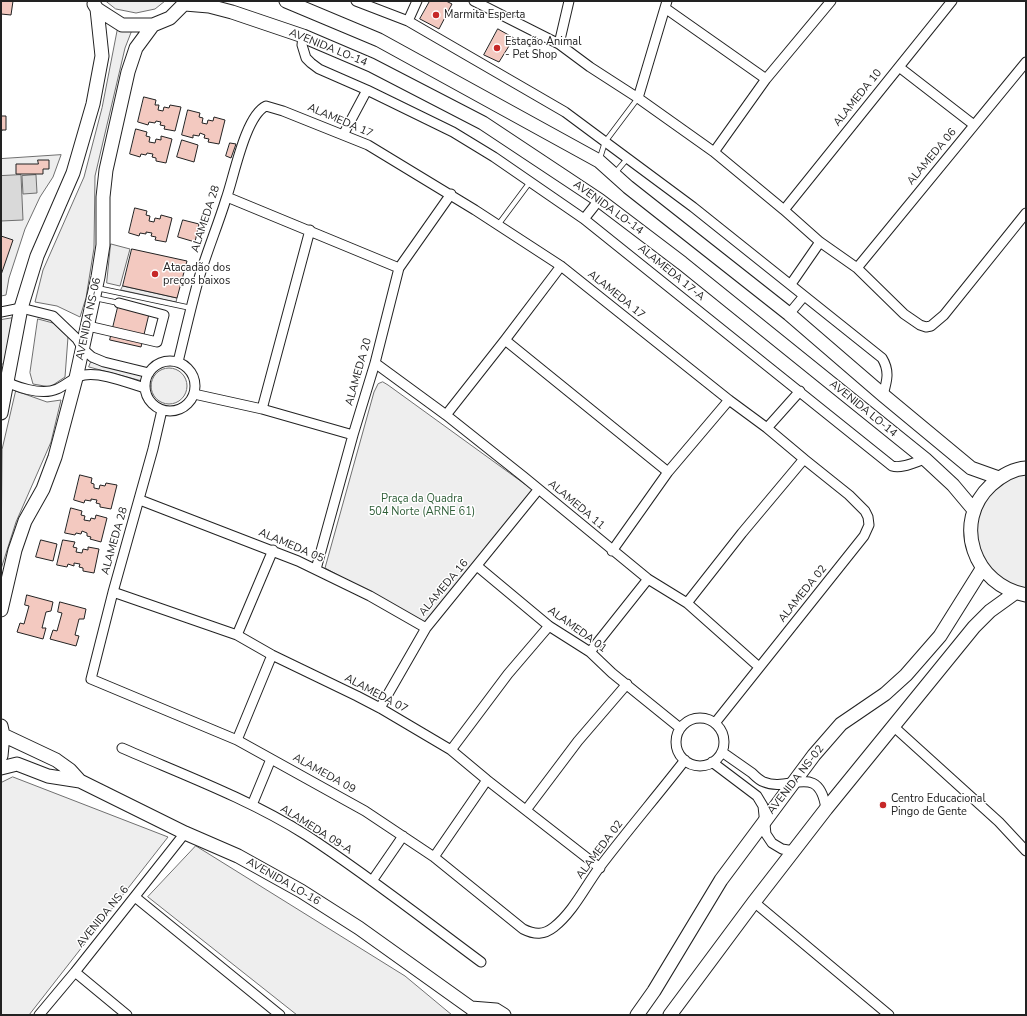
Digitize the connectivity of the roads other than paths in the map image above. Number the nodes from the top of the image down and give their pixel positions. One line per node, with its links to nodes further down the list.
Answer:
1 (286, 1): 26 (street, AVENIDA LO-14)
2 (356, 1): 11 (street)
3 (417, 1): 11 (street)
4 (474, 1): 14 (street)
5 (569, 1): 14 (street)
6 (952, 1): 16 (street, ALAMEDA 10)
7 (186, 3): 12 (street); 13 (street, AVENIDA LO-14)
8 (826, 3): 17 (street)
9 (95, 5): 12 (street); 45 (street)
10 (666, 5): 17 (street); 19 (street)
11 (408, 21): 23 (street)
12 (153, 25): 42 (street, AVENIDA NS-06)
13 (303, 36): 18 (street, ALAMEDA 17-A); 31 (street, AVENIDA LO-14)
14 (559, 44): 19 (street)
15 (1026, 62): 21 (street, ALAMEDA 06)
16 (899, 67): 21 (street); 32 (street, ALAMEDA 10)
17 (766, 79): 24 (street)
18 (367, 90): 22 (street); 28 (street, ALAMEDA 17-A)
19 (638, 98): 23 (lane); 24 (street)
20 (283, 111): 22 (street, ALAMEDA 17); 30 (street, ALAMEDA 28)
21 (974, 125): 40 (street, ALAMEDA 06)
22 (343, 135): 29 (street, ALAMEDA 17)
23 (605, 142): 25 (street); 26 (lane)
24 (714, 152): 32 (street)
25 (627, 159): 27 (lane); 41 (street)
26 (599, 162): 27 (street, AVENIDA LO-14)
27 (613, 175): 48 (street, AVENIDA LO-14)
28 (530, 182): 34 (street, ALAMEDA 17-A); 35 (lane)
29 (451, 194): 35 (street, ALAMEDA 17); 39 (street, ALAMEDA 20)
30 (227, 197): 36 (street); 46 (street, ALAMEDA 28)
31 (599, 200): 34 (street); 69 (street, AVENIDA LO-14)
32 (784, 210): 37 (street)
33 (1026, 212): 40 (street)
34 (584, 219): 58 (street, ALAMEDA 17-A)
35 (498, 225): 38 (street, ALAMEDA 17)
36 (310, 230): 39 (street); 62 (street)
37 (820, 242): 40 (street); 41 (street)
38 (561, 266): 50 (street); 61 (street, ALAMEDA 17)
39 (399, 268): 53 (street, ALAMEDA 20)
40 (857, 268)
41 (791, 284): 43 (street)
42 (95, 292): 44 (lane); 46 (lane); 49 (street, AVENIDA NS-06)
43 (804, 296): 48 (street); 60 (street)
44 (119, 303): 49 (street)
45 (21, 308): 47 (street); 51 (street); 56 (street)
46 (191, 308): 52 (street, ALAMEDA 28)
47 (1, 312)
48 (789, 314): 60 (street, AVENIDA LO-14)
49 (88, 326): 51 (street, AVENIDA NS-06)
50 (505, 340): 65 (street); 71 (street)
51 (83, 349): 54 (street); 55 (street, AVENIDA NS-06)
52 (178, 362): 54 (street); 59 (street)
53 (375, 363): 65 (street, ALAMEDA 11); 67 (street, ALAMEDA 20)
54 (149, 372): 57 (street)
55 (76, 378): 56 (street); 57 (street); 86 (street, AVENIDA NS-06)
56 (4, 380): 64 (street)
57 (145, 388): 63 (street)
58 (800, 391): 66 (street); 69 (street, ALAMEDA 17-A)
59 (194, 394): 62 (street); 63 (street)
60 (883, 395): 72 (street, AVENIDA LO-14)
61 (728, 400): 66 (street, ALAMEDA 17); 71 (street)
62 (262, 409): 67 (street)
63 (162, 410): 74 (street, ALAMEDA 28)
64 (1, 412)
65 (446, 415): 73 (street, ALAMEDA 11)
66 (767, 428): 68 (street, ALAMEDA 17)
67 (353, 435): 80 (street, ALAMEDA 20)
68 (804, 459): 78 (street, ALAMEDA 17); 85 (street)
69 (925, 459): 75 (street, AVENIDA LO-14)
70 (1026, 468): 72 (street)
71 (668, 472): 77 (street)
72 (999, 478): 75 (street)
73 (538, 490): 77 (street, ALAMEDA 11); 79 (street, ALAMEDA 16)
74 (140, 500): 76 (street, ALAMEDA 05); 83 (street, ALAMEDA 28)
75 (974, 510): 81 (street)
76 (273, 550): 80 (street, ALAMEDA 05); 89 (street)
77 (612, 551): 82 (street, ALAMEDA 11)
78 (850, 555): 92 (street, ALAMEDA 02)
79 (477, 566): 87 (street, ALAMEDA 01); 88 (street, ALAMEDA 16)
80 (316, 569): 88 (street, ALAMEDA 05)
81 (982, 569): 84 (street); 111 (street, AVENIDA NS-02)
82 (648, 579): 85 (street, ALAMEDA 11); 90 (street)
83 (113, 592): 89 (street, ALAMEDA 07); 93 (street, ALAMEDA 28)
84 (1020, 594): 97 (street)
85 (687, 603): 92 (street, ALAMEDA 11)
86 (1, 610)
87 (549, 626): 90 (street, ALAMEDA 01); 102 (street)
88 (426, 628): 95 (street, ALAMEDA 16)
89 (237, 635): 91 (street, ALAMEDA 07)
90 (590, 652): 94 (street, ALAMEDA 01)
91 (272, 655): 95 (street, ALAMEDA 07); 100 (street)
92 (759, 667): 96 (street, ALAMEDA 02)
93 (91, 679): 100 (street, ALAMEDA 09)
94 (627, 684): 98 (street, ALAMEDA 01); 114 (street)
95 (380, 708): 102 (street, ALAMEDA 07)
96 (715, 723): 98 (street); 103 (street)
97 (893, 726): 113 (street); 119 (street)
98 (680, 728): 106 (street)
99 (2, 730): 104 (street, AVENIDA LO-16); 110 (street, AVENIDA LO-16)
100 (237, 740): 105 (street, ALAMEDA 09)
101 (122, 748): 112 (street, ALAMEDA 09-A)
102 (451, 750): 109 (street, ALAMEDA 07)
103 (722, 752): 107 (street); 111 (street)
104 (1, 756)
105 (271, 758): 112 (street); 117 (street, ALAMEDA 09)
106 (685, 760): 107 (street); 121 (street, ALAMEDA 02)
107 (712, 762): 115 (street)
108 (1, 768): 110 (street, AVENIDA LO-16)
109 (487, 780): 114 (street, ALAMEDA 07); 120 (street)
110 (80, 781): 116 (street, AVENIDA LO-16)
111 (794, 782): 113 (street); 115 (street, AVENIDA NS-02)
112 (252, 805): 122 (street, ALAMEDA 09-A)
113 (826, 809): 118 (street)
114 (526, 810): 121 (street, ALAMEDA 07)
115 (765, 819): 118 (street); 133 (street, AVENIDA NS-02)
116 (185, 833): 123 (street, AVENIDA NS 6); 128 (street, AVENIDA LO-16)
117 (403, 836): 120 (street, ALAMEDA 09); 122 (street)
118 (794, 851): 124 (street)
119 (1026, 851)
120 (434, 856): 125 (street, ALAMEDA 09)
121 (600, 868): 125 (street, ALAMEDA 02)
122 (372, 881): 126 (street, ALAMEDA 09-A)
123 (135, 897): 127 (street, AVENIDA NS 6); 131 (street)
124 (754, 902): 134 (street); 135 (street)
125 (523, 929)
126 (481, 962)
127 (75, 972): 129 (street, AVENIDA NS 6); 130 (street)
128 (474, 1011): 132 (street, AVENIDA LO-16)
129 (39, 1015)
130 (127, 1015)
131 (280, 1015)
132 (504, 1015)
133 (637, 1015)
134 (670, 1015)
135 (889, 1015)

